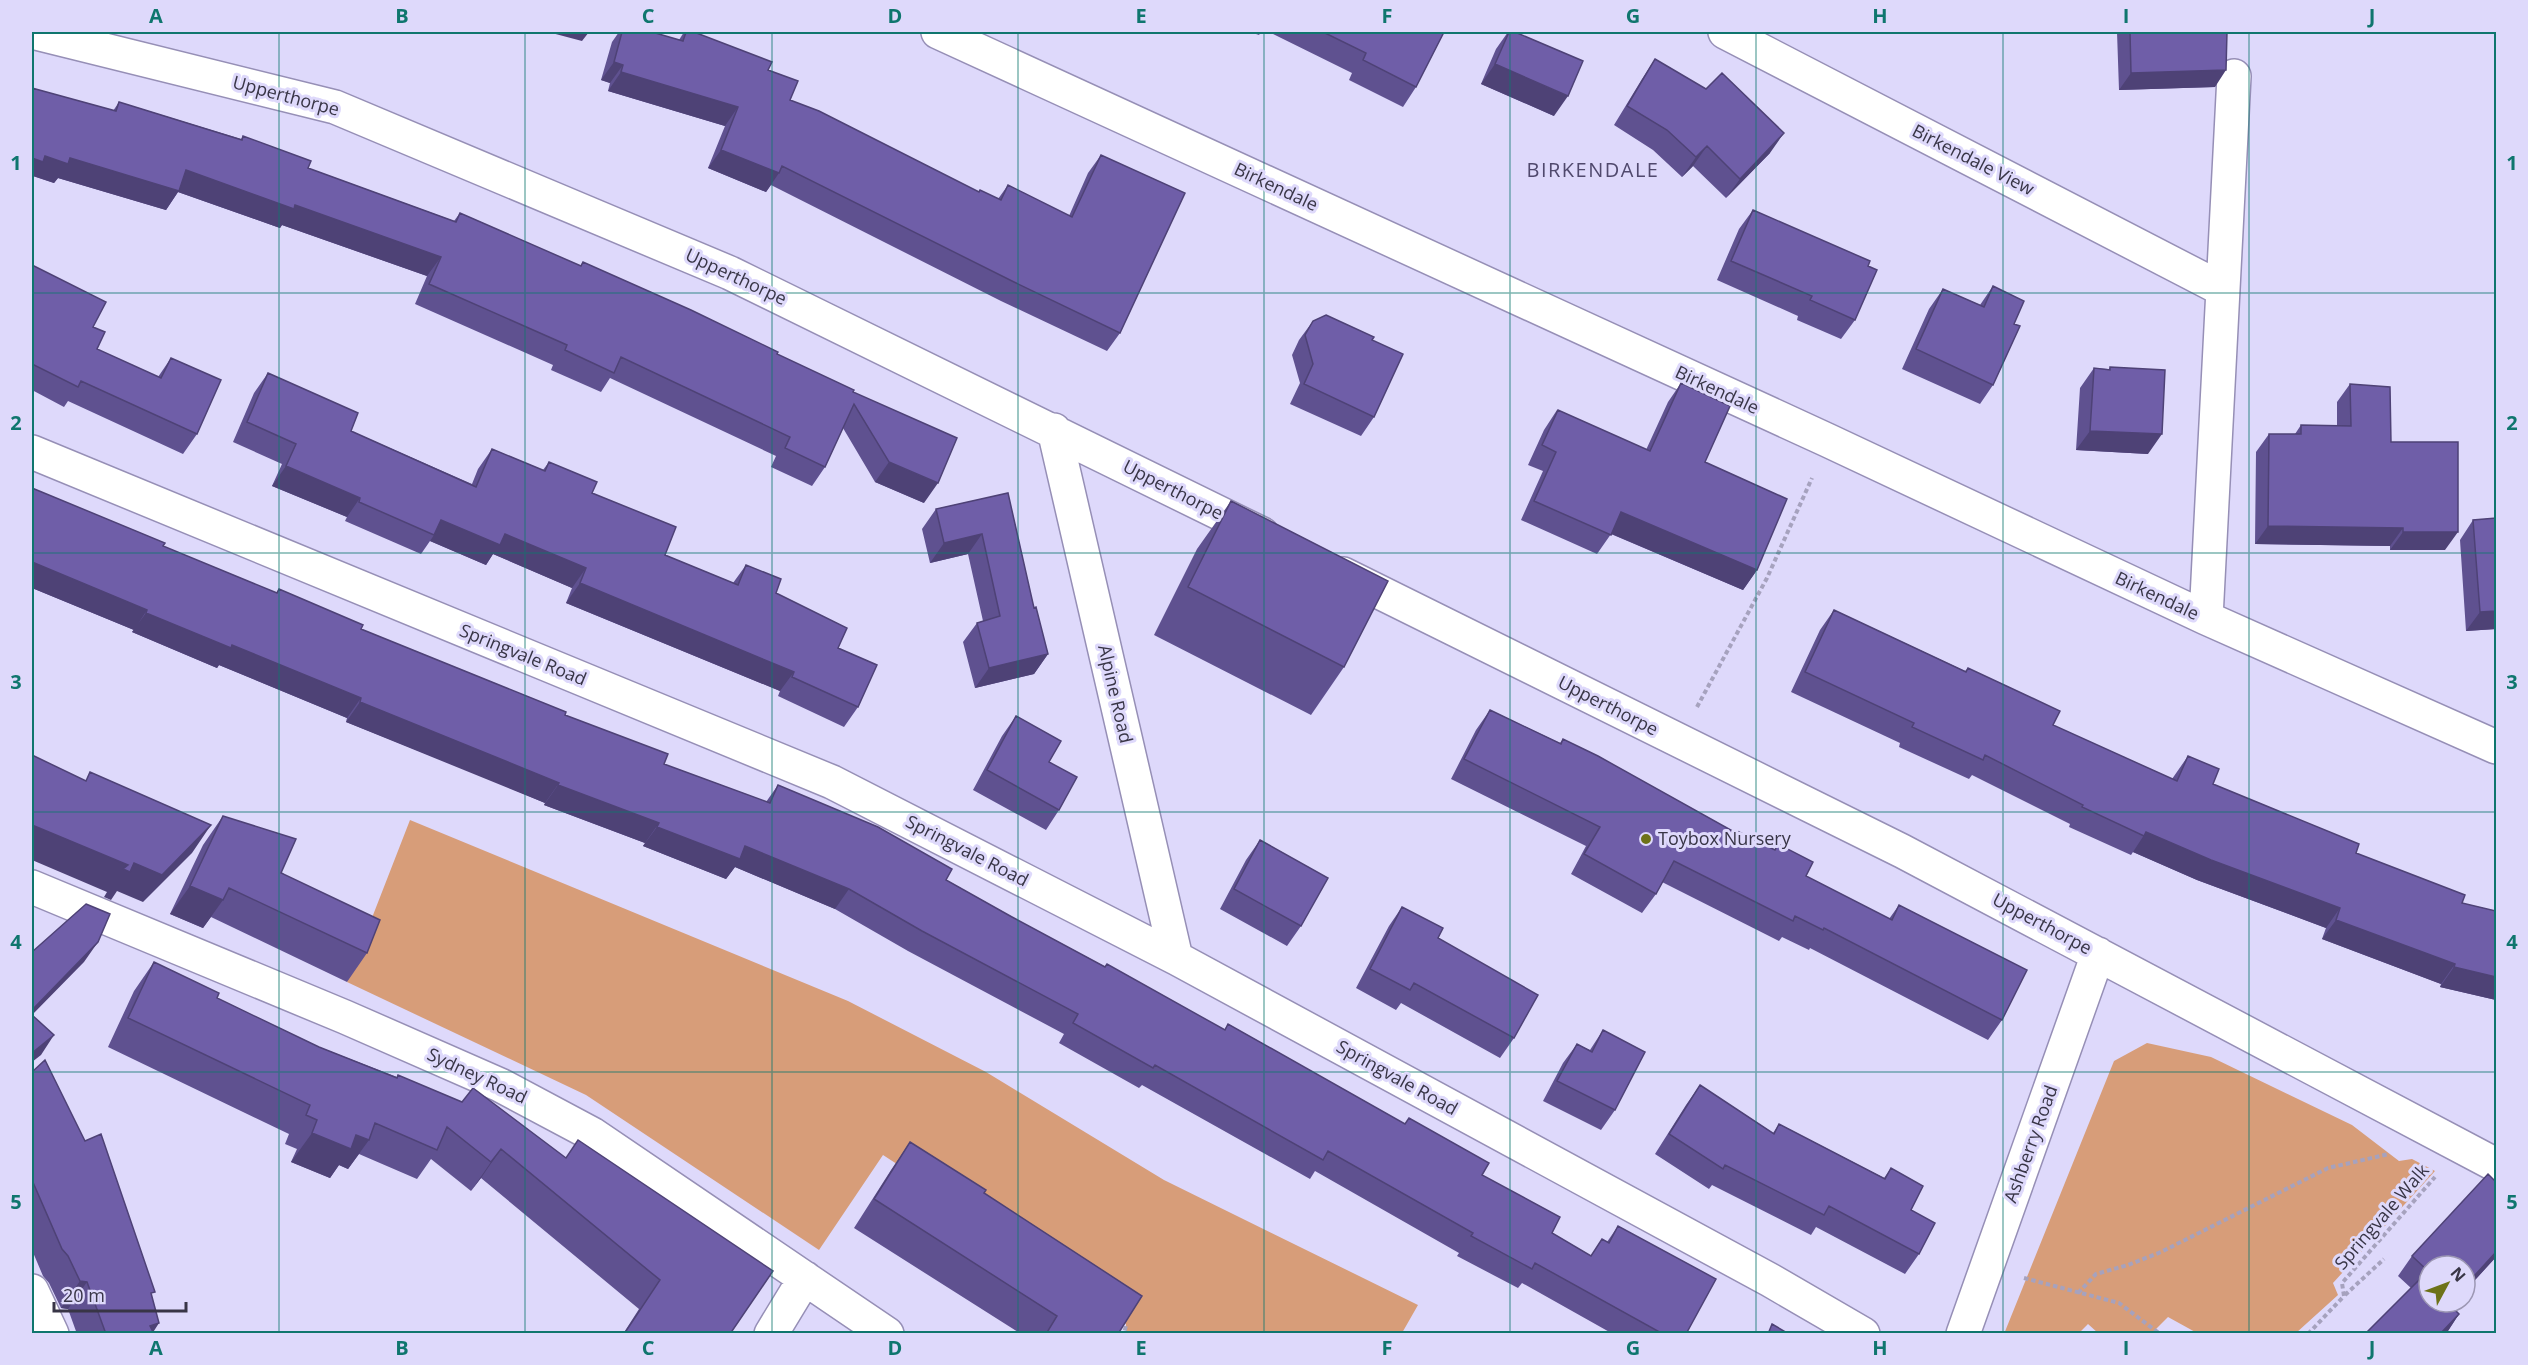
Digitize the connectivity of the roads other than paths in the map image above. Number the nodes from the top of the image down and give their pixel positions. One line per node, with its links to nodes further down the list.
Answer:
1 (32, 32): 6 (street, Upperthorpe)
2 (938, 32): 10 (street, Birkendale)
3 (1725, 32): 5 (street, Birkendale View)
4 (2234, 76): 5 (street)
5 (2222, 289): 10 (street)
6 (1054, 430): 8 (street, Upperthorpe); 14 (street, Alpine Road)
7 (32, 452): 14 (street, Springvale Road)
8 (1286, 546)
9 (1318, 562): 13 (street, Upperthorpe)
10 (2205, 618): 11 (street, Birkendale)
11 (2496, 747)
12 (32, 887): 16 (street, Sydney Road)
13 (2098, 954): 15 (street, Upperthorpe); 22 (street, Ashberry Road)
14 (1176, 958): 21 (street, Springvale Road)
15 (2496, 1165)
16 (805, 1278): 19 (street); 20 (street, Sydney Road)
17 (32, 1291): 18 (street)
18 (52, 1334)
19 (771, 1334)
20 (887, 1334)
21 (1863, 1334)
22 (1963, 1334)

